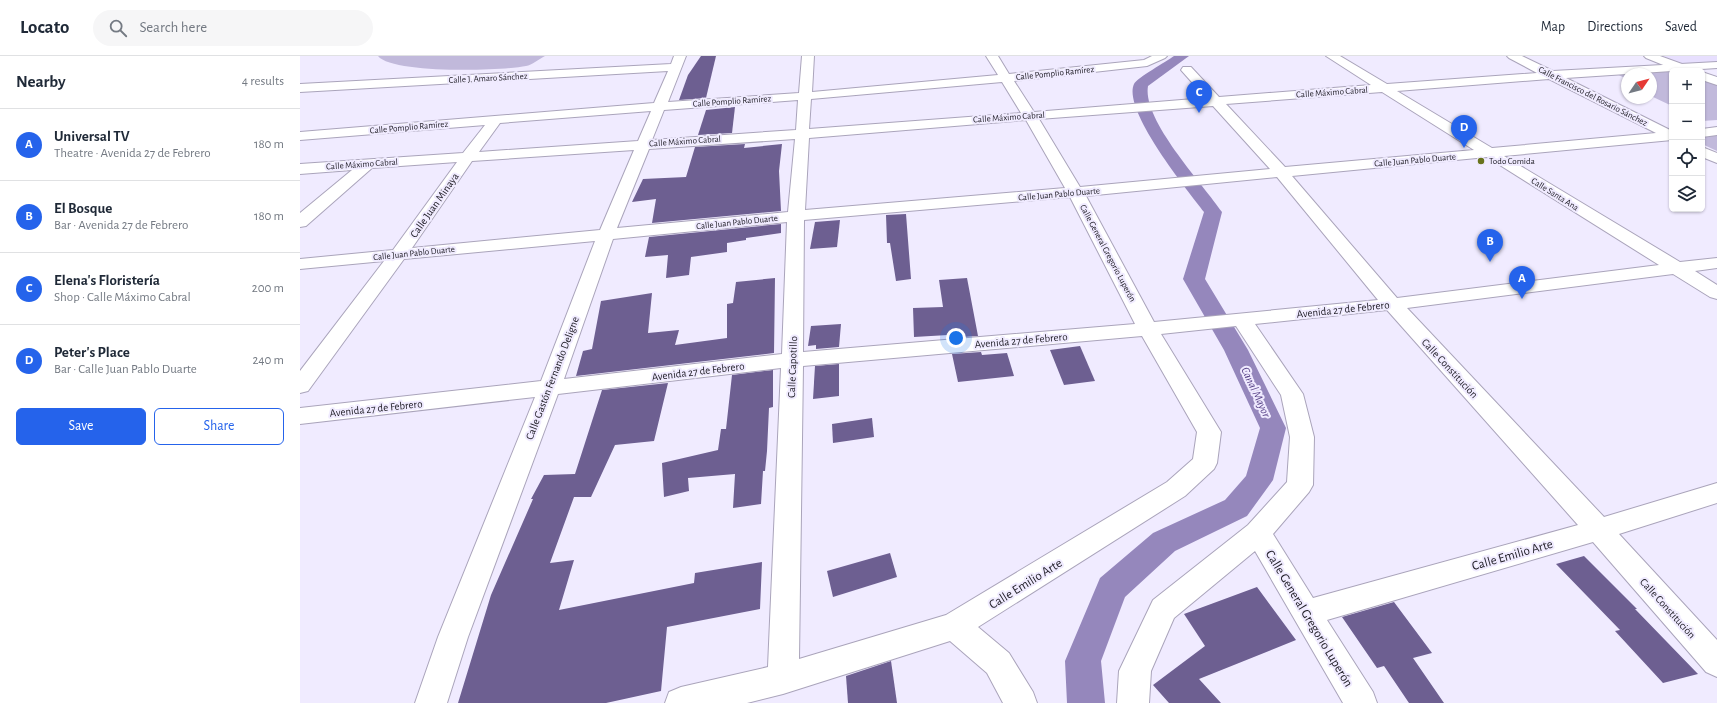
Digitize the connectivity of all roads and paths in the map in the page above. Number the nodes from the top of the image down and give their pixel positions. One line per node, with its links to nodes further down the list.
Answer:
1 (808, 56): 19 (street, Calle Capotillo)
2 (992, 56): 15 (street, Calle General Gregorio Luperón)
3 (1161, 56): 15 (street, Calle Pomplio Ramírez)
4 (1332, 56): 18 (street, Calle Santa Ana)
5 (1513, 56): 13 (street, Calle Francisco del Rosario Sánchez)
6 (1650, 56): 9 (street)
7 (678, 62): 17 (street, Calle J. Amaro Sánchez); 21 (street, Calle Gastón Fernando Deligne)
8 (1717, 65): 10 (street, Calle Máximo Cabral)
9 (1681, 68)
10 (1692, 68)
11 (1188, 70): 20 (street, Calle Constitución)
12 (1669, 70): 13 (street, Calle Máximo Cabral)
13 (1551, 74): 18 (street, Calle Máximo Cabral); 27 (street, Calle Francisco del Rosario Sánchez)
14 (1705, 77): 16 (street)
15 (1005, 78): 19 (street, Calle Pomplio Ramírez); 22 (street, Calle General Gregorio Luperón)
16 (1717, 81)
17 (300, 88)
18 (1385, 88): 20 (street, Calle Máximo Cabral); 31 (street, Calle Santa Ana)
19 (805, 96): 21 (street, Calle Pomplio Ramírez); 26 (street, Calle Capotillo)
20 (1216, 101): 22 (street, Calle Máximo Cabral); 37 (street, Calle Constitución)
21 (660, 106): 23 (street, Calle Pomplio Ramírez); 30 (street, Calle Gastón Fernando Deligne)
22 (1030, 116): 26 (street, Calle Máximo Cabral); 38 (street, Calle General Gregorio Luperón)
23 (496, 120): 28 (street, Calle Pomplio Ramírez); 33 (street, Calle Juan Minaya)
24 (1717, 132): 25 (street)
25 (1705, 133)
26 (802, 134): 30 (street, Calle Máximo Cabral); 39 (street, Calle Capotillo)
27 (1669, 134)
28 (300, 136)
29 (1669, 136): 31 (street, Calle Juan Pablo Duarte)
30 (645, 144): 33 (street, Calle Máximo Cabral); 41 (street, Calle Gastón Fernando Deligne)
31 (1489, 153): 37 (street, Calle Juan Pablo Duarte); 45 (street, Calle Santa Ana)
32 (1705, 153): 34 (street)
33 (468, 157): 35 (street, Calle Máximo Cabral); 42 (street, Calle Juan Minaya)
34 (1717, 159)
35 (368, 164): 36 (street, Calle Máximo Cabral); 40 (street)
36 (300, 169)
37 (1282, 172): 38 (street, Calle Juan Pablo Duarte); 47 (street, Calle Constitución)
38 (1076, 193): 39 (street, Calle Juan Pablo Duarte); 49 (street, Calle General Gregorio Luperón)
39 (796, 216): 41 (street, Calle Juan Pablo Duarte); 50 (street, Calle Capotillo)
40 (300, 222)
41 (606, 235): 42 (street, Calle Juan Pablo Duarte); 52 (street, Calle Gastón Fernando Deligne)
42 (399, 254): 44 (street, Calle Juan Pablo Duarte); 51 (street, Calle Juan Minaya)
43 (1717, 263): 45 (street, Avenida 27 de Febrero)
44 (300, 264)
45 (1675, 268): 46 (street, Calle Santa Ana); 47 (street, Avenida 27 de Febrero)
46 (1717, 293)
47 (1392, 304): 48 (street, Avenida 27 de Febrero); 55 (street, Calle Constitución)
48 (1238, 320): 49 (street, Avenida 27 de Febrero); 56 (street)
49 (1148, 329): 50 (street, Avenida 27 de Febrero); 58 (street, Calle Emilio Arte)
50 (792, 360): 52 (street, Avenida 27 de Febrero); 60 (street, Calle Capotillo)
51 (300, 386)
52 (549, 389): 53 (street, Avenida 27 de Febrero); 61 (street, Calle Gastón Fernando Deligne)
53 (300, 416)
54 (1717, 493): 55 (street, Calle Emilio Arte)
55 (1598, 530): 57 (street, Calle Emilio Arte); 59 (street, Calle Constitución)
56 (1258, 533): 57 (street, Calle General Gregorio Luperón); 64 (street)
57 (1306, 613): 65 (street, Calle General Gregorio Luperón)
58 (954, 626): 60 (street, Calle Emilio Arte); 63 (street)
59 (1717, 662)
60 (783, 679): 62 (street, Calle Emilio Arte)
61 (431, 703)
62 (681, 703)
63 (1021, 703)
64 (1133, 703)
65 (1361, 703)

